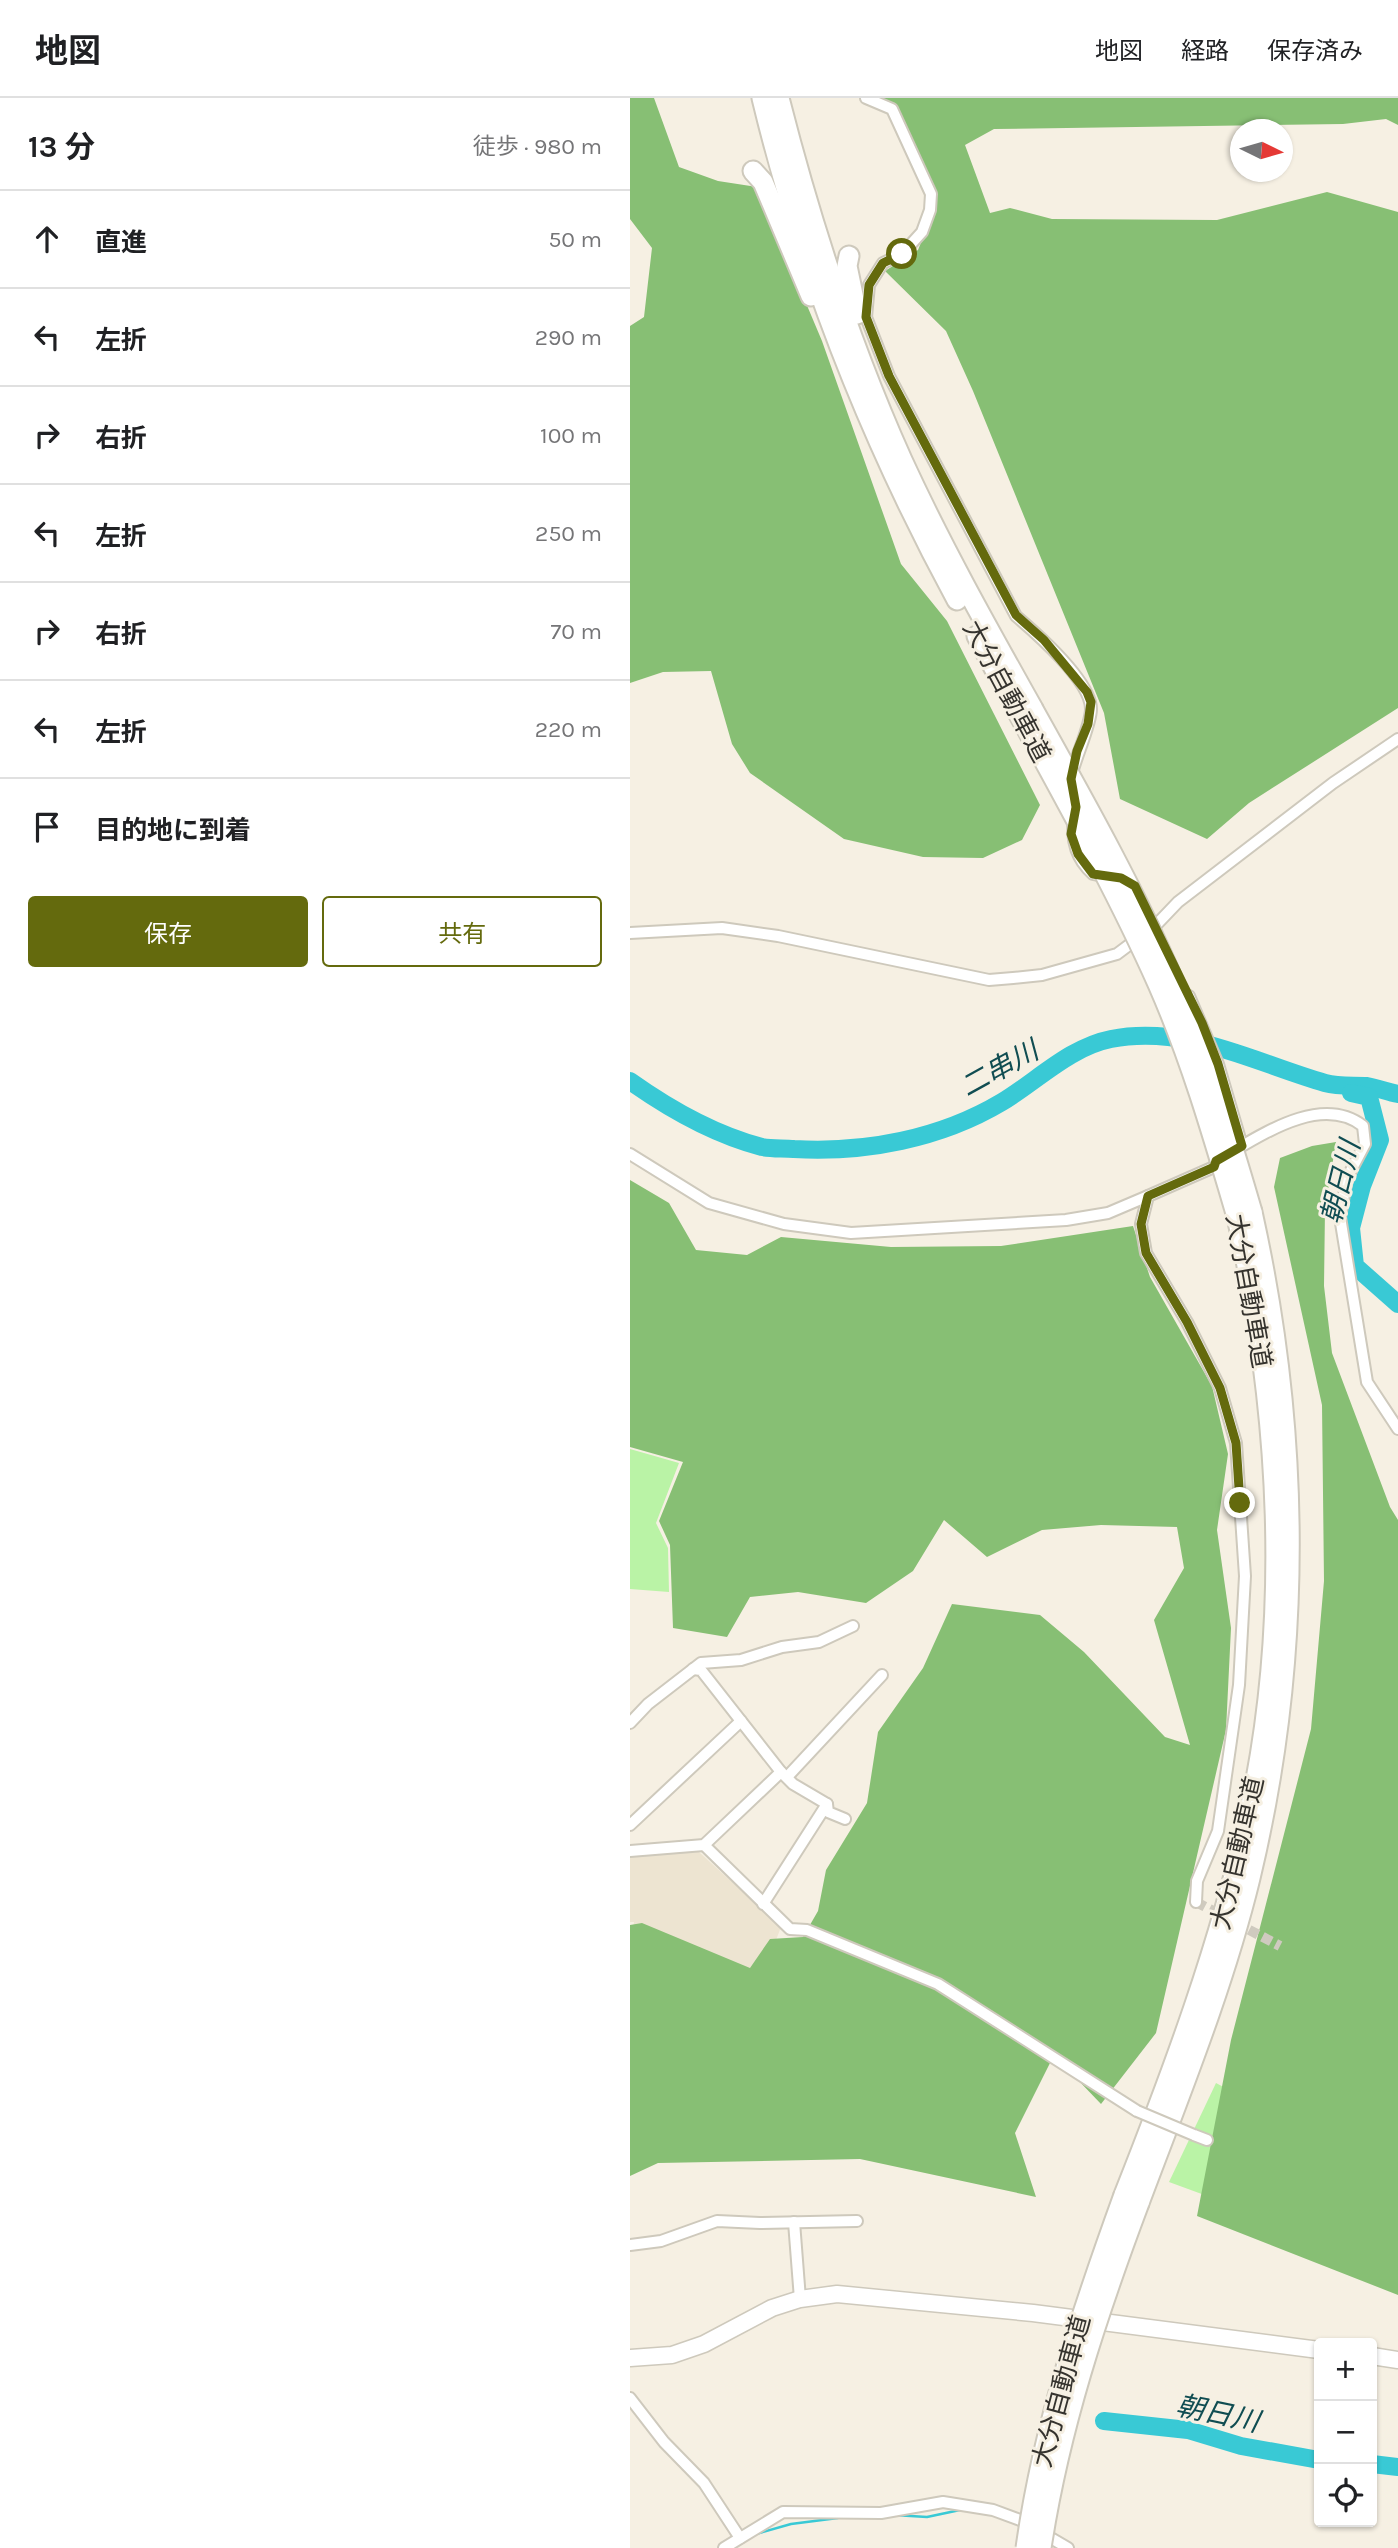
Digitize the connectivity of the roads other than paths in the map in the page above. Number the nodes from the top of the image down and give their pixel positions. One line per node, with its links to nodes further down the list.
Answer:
1 (762, 98): 6 (highway, 大分自動車道)
2 (779, 98): 7 (highway, 大分自動車道)
3 (866, 98): 10 (street)
4 (753, 171): 6 (highway)
5 (849, 257): 7 (highway)
6 (863, 404): 8 (highway, 大分自動車道)
7 (902, 460): 8 (highway, 大分自動車道)
8 (1024, 709): 30 (highway, 大分自動車道, bridge)
9 (1398, 739): 10 (street)
10 (1157, 925): 11 (street); 12 (street)
11 (630, 933)
12 (1242, 1146): 14 (street); 15 (street)
13 (630, 1154): 14 (street)
14 (1148, 1196): 27 (street)
15 (1398, 1429)
16 (853, 1626): 17 (street)
17 (693, 1669): 19 (street); 20 (street)
18 (882, 1675): 21 (street)
19 (741, 1721): 21 (street); 24 (street)
20 (630, 1723)
21 (784, 1774): 22 (street); 25 (street)
22 (827, 1804): 23 (street); 28 (street)
23 (845, 1819)
24 (630, 1825)
25 (704, 1845): 26 (street); 28 (street)
26 (630, 1851)
27 (1196, 1902)
28 (764, 1904): 29 (street, bridge)
29 (1207, 2140)
30 (1132, 2199): 42 (highway, 大分自動車道, bridge); 43 (highway, 大分自動車道, bridge)
31 (856, 2221): 32 (street)
32 (794, 2222): 33 (street); 34 (street)
33 (630, 2245)
34 (800, 2299): 35 (street); 37 (street)
35 (1314, 2349)
36 (1377, 2357): 38 (street)
37 (630, 2358)
38 (1398, 2360)
39 (630, 2398): 40 (street)
40 (740, 2538): 41 (street); 44 (street)
41 (724, 2548)
42 (1026, 2548)
43 (1041, 2548)
44 (1068, 2548)

